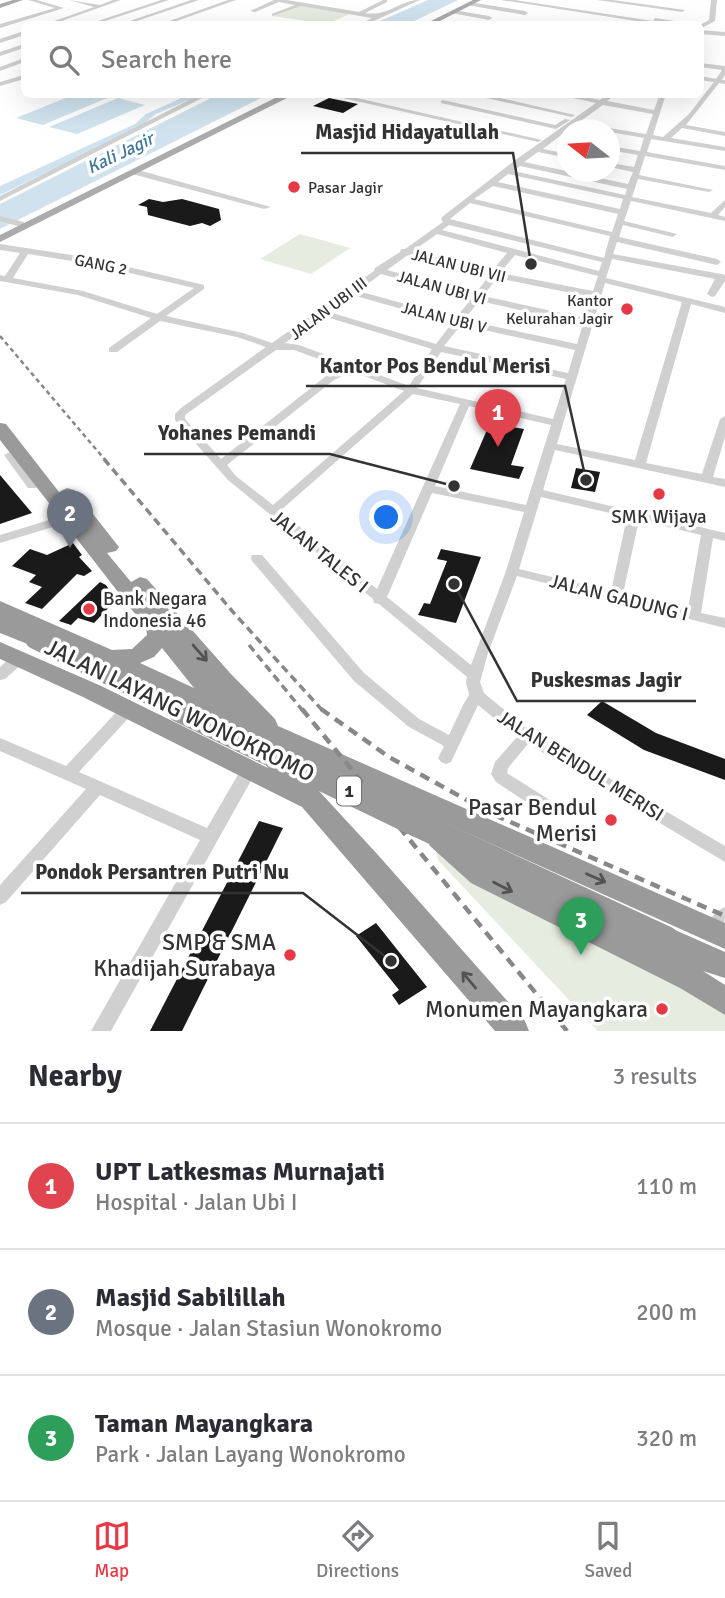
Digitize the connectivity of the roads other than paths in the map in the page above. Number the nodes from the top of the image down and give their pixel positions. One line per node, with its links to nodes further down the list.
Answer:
1 (20, 0): 28 (main road)
2 (31, 0): 31 (street)
3 (72, 0): 29 (street)
4 (118, 0): 29 (street)
5 (166, 0): 49 (street)
6 (196, 0): 50 (street)
7 (233, 0): 51 (street)
8 (262, 0): 32 (street)
9 (278, 0): 26 (street); 37 (street)
10 (377, 0): 19 (street)
11 (416, 0): 21 (street)
12 (478, 0): 25 (main road)
13 (506, 0): 22 (street); 34 (street)
14 (570, 0): 27 (street)
15 (600, 0): 16 (street)
16 (607, 0): 30 (street); 35 (street)
17 (650, 0): 30 (street)
18 (684, 0): 36 (street)
19 (385, 1): 21 (street); 38 (street)
20 (716, 1): 59 (street)
21 (406, 2): 46 (street)
22 (530, 2): 23 (street); 34 (street)
23 (544, 3): 27 (street); 40 (street); 42 (street)
24 (328, 4): 33 (street)
25 (469, 4): 34 (street); 39 (main road)
26 (299, 5): 33 (street); 43 (street)
27 (561, 5): 35 (street)
28 (0, 6)
29 (101, 6): 41 (street)
30 (643, 6): 36 (street); 45 (street)
31 (61, 8): 41 (street); 60 (street)
32 (242, 8)
33 (319, 8): 44 (street)
34 (496, 8)
35 (590, 10): 42 (street)
36 (682, 10): 58 (street)
37 (253, 11)
38 (358, 12): 44 (street); 46 (street)
39 (453, 12): 47 (street); 53 (main road)
40 (536, 12)
41 (80, 13): 48 (street)
42 (606, 14): 45 (street); 54 (street)
43 (274, 15)
44 (347, 16)
45 (626, 17): 55 (street); 56 (street); 57 (street)
46 (378, 18): 52 (street)
47 (489, 18)
48 (57, 21)
49 (101, 21)
50 (133, 21)
51 (172, 21)
52 (370, 21)
53 (435, 21)
54 (593, 21)
55 (620, 21)
56 (643, 21)
57 (655, 21)
58 (678, 21)
59 (704, 25)
60 (0, 26)
61 (704, 32): 63 (street)
62 (21, 34): 66 (street)
63 (725, 34)
64 (704, 39): 65 (street)
65 (709, 40)
66 (0, 41)
67 (21, 47): 68 (street)
68 (0, 54)
69 (21, 61): 72 (street)
70 (704, 66): 71 (street)
71 (725, 69): 76 (street)
72 (0, 70): 73 (street)
73 (21, 76)
74 (21, 78): 77 (street)
75 (704, 78): 76 (street)
76 (722, 81): 94 (street)
77 (0, 84)
78 (199, 98): 115 (street)
79 (277, 98): 91 (main road)
80 (282, 98): 91 (main road)
81 (347, 98): 93 (street)
82 (356, 98): 93 (street)
83 (450, 98): 90 (street)
84 (491, 98): 88 (street)
85 (582, 98): 87 (street)
86 (662, 98): 89 (street, JALAN BENDUL MERISI)
87 (600, 101): 89 (street); 92 (street, JALAN UBI III)
88 (516, 103): 90 (street); 90 (street)
89 (657, 113): 98 (street, JALAN BENDUL MERISI)
90 (499, 114): 93 (street)
91 (246, 115): 109 (main road); 118 (main road)
92 (579, 119)
93 (479, 126): 93 (street)
94 (683, 126): 96 (street); 99 (street)
95 (620, 132): 98 (street)
96 (725, 134)
97 (555, 136): 102 (street, JALAN UBI III)
98 (650, 136): 99 (street); 106 (street, JALAN BENDUL MERISI)
99 (666, 138): 100 (street)
100 (699, 144): 101 (street); 104 (street)
101 (723, 146)
102 (537, 150): 105 (street); 107 (street, JALAN UBI III)
103 (620, 150): 106 (street)
104 (692, 152)
105 (557, 154)
106 (642, 155): 108 (street); 113 (street, JALAN BENDUL MERISI)
107 (517, 163): 110 (street, JALAN UBI III); 113 (street)
108 (725, 168)
109 (135, 172): 118 (main road); 119 (street)
110 (507, 172): 112 (street, JALAN UBI III); 113 (street)
111 (620, 173): 113 (street)
112 (492, 183): 116 (street, JALAN UBI III); 121 (street)
113 (632, 183): 114 (street); 120 (street); 121 (street, JALAN BENDUL MERISI)
114 (709, 190)
115 (0, 199)
116 (468, 200): 124 (street, JALAN UBI III); 129 (street)
117 (725, 202): 120 (street)
118 (59, 207): 125 (main road); 128 (main road)
119 (267, 207)
120 (713, 216): 123 (street)
121 (621, 217): 127 (street); 129 (street, JALAN BENDUL MERISI)
122 (0, 218): 125 (street)
123 (725, 219)
124 (448, 222): 126 (street, JALAN UBI III); 135 (street)
125 (18, 223): 128 (main road)
126 (435, 231): 132 (street, JALAN UBI III); 133 (street)
127 (673, 234)
128 (0, 237)
129 (614, 237): 134 (street); 135 (street, JALAN BENDUL MERISI)
130 (0, 247): 131 (street, GANG 2)
131 (26, 251): 141 (street); 149 (street, GANG 2)
132 (404, 251): 136 (street, JALAN UBI III); 138 (street, JALAN UBI VII)
133 (512, 252): 138 (street); 139 (street)
134 (721, 258): 137 (street)
135 (608, 259): 137 (street); 139 (street, JALAN BENDUL MERISI)
136 (378, 270): 142 (street, JALAN UBI III); 145 (street, JALAN UBI VI)
137 (708, 274): 140 (street)
138 (496, 275): 144 (street, JALAN UBI VII); 145 (street)
139 (602, 278): 144 (street, JALAN BENDUL MERISI); 146 (street)
140 (723, 278): 143 (street)
141 (4, 279): 149 (street)
142 (349, 291): 148 (street, JALAN UBI III); 150 (street, JALAN UBI V)
143 (712, 294)
144 (597, 295): 151 (street, JALAN BENDUL MERISI)
145 (479, 298): 150 (street); 151 (street, JALAN UBI VI)
146 (687, 300): 147 (street); 167 (street)
147 (725, 310)
148 (320, 312): 152 (street, JALAN UBI III); 154 (street)
149 (156, 317): 153 (street); 156 (street)
150 (459, 322): 154 (street); 155 (street, JALAN UBI V)
151 (589, 322): 155 (street, JALAN BENDUL MERISI)
152 (292, 343): 153 (street); 157 (street)
153 (274, 346): 166 (street, JALAN TALES I)
154 (438, 348): 158 (street); 159 (street)
155 (581, 348): 158 (street, JALAN BENDUL MERISI)
156 (113, 350)
157 (357, 370): 159 (street); 166 (street)
158 (572, 377): 163 (street, JALAN BENDUL MERISI)
159 (411, 390): 160 (street); 173 (street)
160 (465, 404): 163 (street); 170 (street)
161 (0, 412): 197 (highway, one-way to 197)
162 (725, 419): 168 (street)
163 (558, 423): 165 (street, JALAN BENDUL MERISI)
164 (0, 428): 175 (highway)
165 (551, 446): 167 (street); 171 (street, JALAN BENDUL MERISI)
166 (220, 464): 173 (street, JALAN TALES I)
167 (640, 464): 168 (street)
168 (706, 478): 169 (street)
169 (725, 483)
170 (427, 488): 172 (street); 182 (street)
171 (537, 492): 172 (street, JALAN BENDUL MERISI); 174 (street)
172 (531, 510): 180 (street, JALAN BENDUL MERISI)
173 (272, 512): 182 (street, JALAN TALES I)
174 (634, 515): 176 (street); 181 (street)
175 (69, 518): 178 (street); 187 (highway)
176 (708, 533): 177 (street); 184 (street)
177 (725, 537)
178 (0, 539)
179 (257, 558): 200 (street)
180 (512, 571): 181 (street, JALAN GADUNG I); 192 (street, JALAN BENDUL MERISI)
181 (616, 596): 184 (street, JALAN GADUNG I)
182 (379, 600): 192 (street, JALAN TALES I)
183 (0, 608): 190 (highway, 1)
184 (694, 615): 185 (street, JALAN GADUNG I)
185 (725, 623)
186 (0, 624): 189 (highway, JALAN LAYANG WONOKROMO / 1)
187 (156, 625): 190 (highway); 196 (highway)
188 (0, 637): 195 (highway, 1)
189 (18, 649): 191 (street); 195 (highway, 1); 211 (highway, JALAN LAYANG WONOKROMO / 1, bridge)
190 (108, 658): 193 (highway, 1)
191 (0, 675)
192 (474, 675): 194 (street, JALAN BENDUL MERISI)
193 (159, 681): 195 (highway); 196 (highway, 1)
194 (477, 696): 198 (street, JALAN BENDUL MERISI); 200 (street)
195 (132, 706): 201 (highway, 1); 202 (street); 205 (highway, 1)
196 (229, 713): 197 (highway, 1); 205 (highway)
197 (276, 734): 203 (highway, 1)
198 (526, 736): 206 (street); 208 (street, JALAN BENDUL MERISI)
199 (0, 744): 202 (street)
200 (449, 751)
201 (249, 770): 205 (highway, 1); 207 (street)
202 (68, 774): 204 (street)
203 (376, 781): 210 (highway, 1, one-way to 210); 213 (highway, one-way to 213)
204 (97, 788): 207 (street); 209 (street)
205 (308, 795): 215 (highway, 1, one-way to 205)
206 (552, 810)
207 (210, 837): 214 (street)
208 (725, 855)
209 (0, 897)
210 (721, 927)
211 (714, 961): 212 (highway, JALAN LAYANG WONOKROMO / 1)
212 (725, 976)
213 (725, 1001)
214 (101, 1031)
215 (513, 1031)

